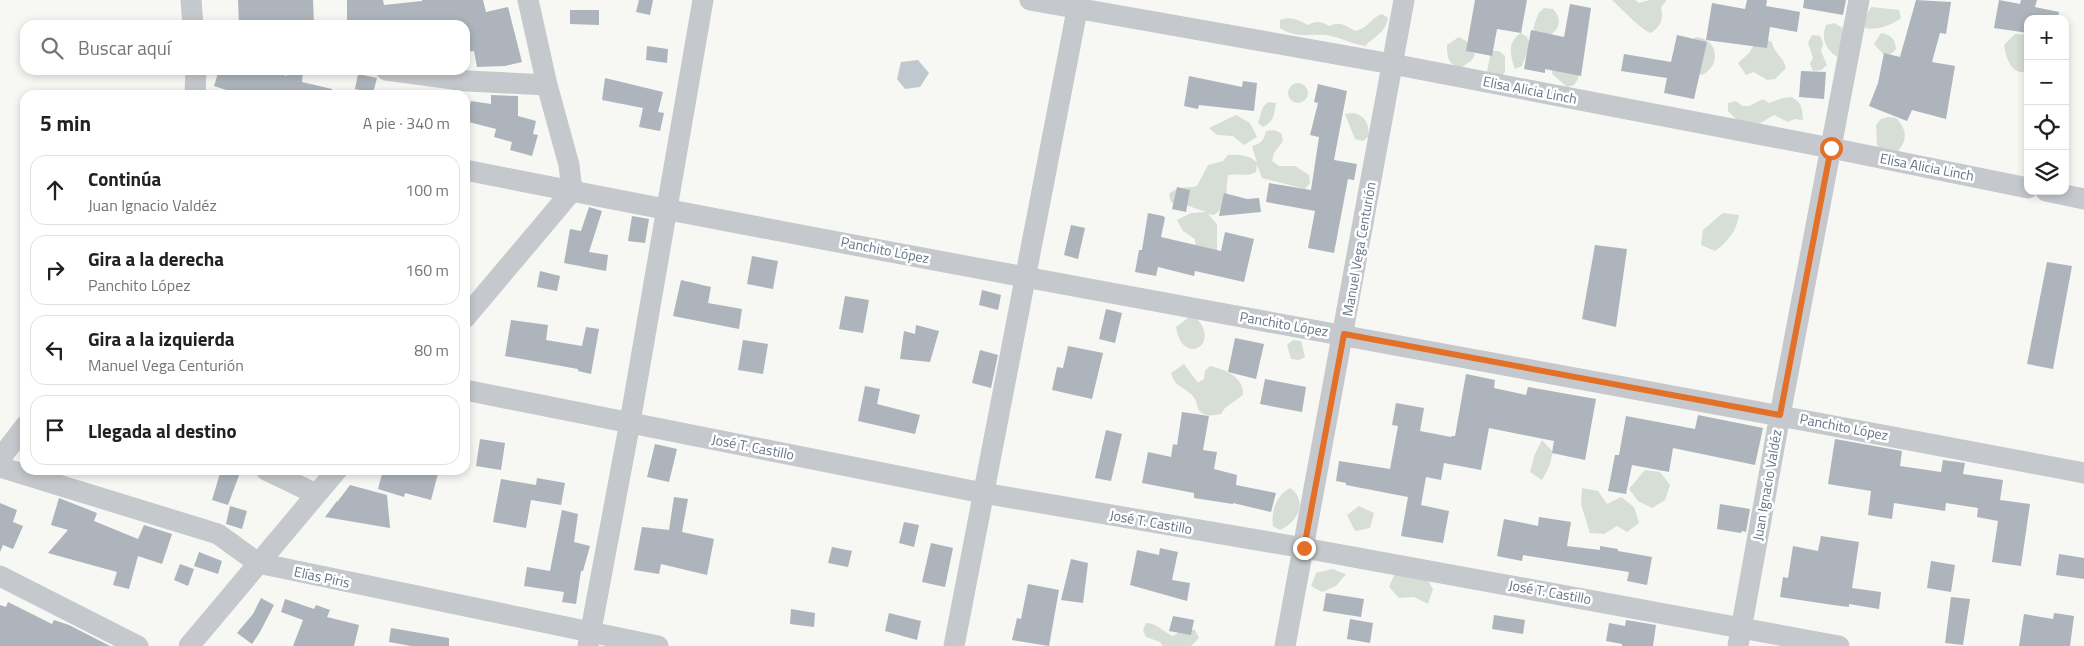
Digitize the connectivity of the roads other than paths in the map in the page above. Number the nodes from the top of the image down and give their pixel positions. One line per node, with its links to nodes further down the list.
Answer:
1 (190, 0): 8 (street)
2 (528, 0): 12 (street)
3 (703, 0): 20 (street)
4 (1030, 0): 7 (street, Elisa Alicia Linch)
5 (1404, 0): 9 (street, Manuel Vega Centurión)
6 (1859, 0): 14 (street, Juan Ignacio Valdéz)
7 (1078, 5): 9 (street, Elisa Alicia Linch); 21 (street)
8 (192, 20)
9 (1392, 64): 14 (street, Elisa Alicia Linch); 23 (street, Manuel Vega Centurión)
10 (196, 75): 13 (street)
11 (427, 75): 12 (street)
12 (547, 85): 17 (street)
13 (196, 90)
14 (1831, 148): 16 (street, Elisa Alicia Linch); 25 (street, Juan Ignacio Valdéz)
15 (470, 171): 17 (street, Panchito López)
16 (2024, 187)
17 (572, 191): 20 (street, Panchito López); 22 (street)
18 (2065, 195): 19 (street)
19 (2084, 199)
20 (666, 208): 21 (street, Panchito López); 26 (street)
21 (1025, 277): 23 (street, Panchito López); 37 (street)
22 (470, 308)
23 (1344, 334): 25 (street, Panchito López); 39 (street, Manuel Vega Centurión)
24 (470, 391): 26 (street, José T. Castillo)
25 (1780, 415): 32 (street, Panchito López); 42 (street, Juan Ignacio Valdéz)
26 (630, 422): 37 (street, José T. Castillo); 43 (street)
27 (20, 428): 28 (street)
28 (0, 430)
29 (20, 433): 30 (street)
30 (0, 459)
31 (0, 468): 33 (street, Elías Piris)
32 (2084, 473)
33 (20, 474)
34 (23, 475): 40 (street, Elías Piris)
35 (276, 475): 38 (street)
36 (333, 475): 38 (street)
37 (983, 493): 39 (street, José T. Castillo); 47 (street)
38 (316, 494): 40 (street)
39 (1304, 548): 42 (street, José T. Castillo); 48 (street, Manuel Vega Centurión)
40 (258, 564): 43 (street, Elías Piris); 45 (street)
41 (0, 576): 44 (street)
42 (1740, 636): 49 (street, José T. Castillo)
43 (590, 640): 46 (street, Elías Piris)
44 (138, 646)
45 (189, 646)
46 (658, 646)
47 (954, 646)
48 (1285, 646)
49 (1839, 646)

